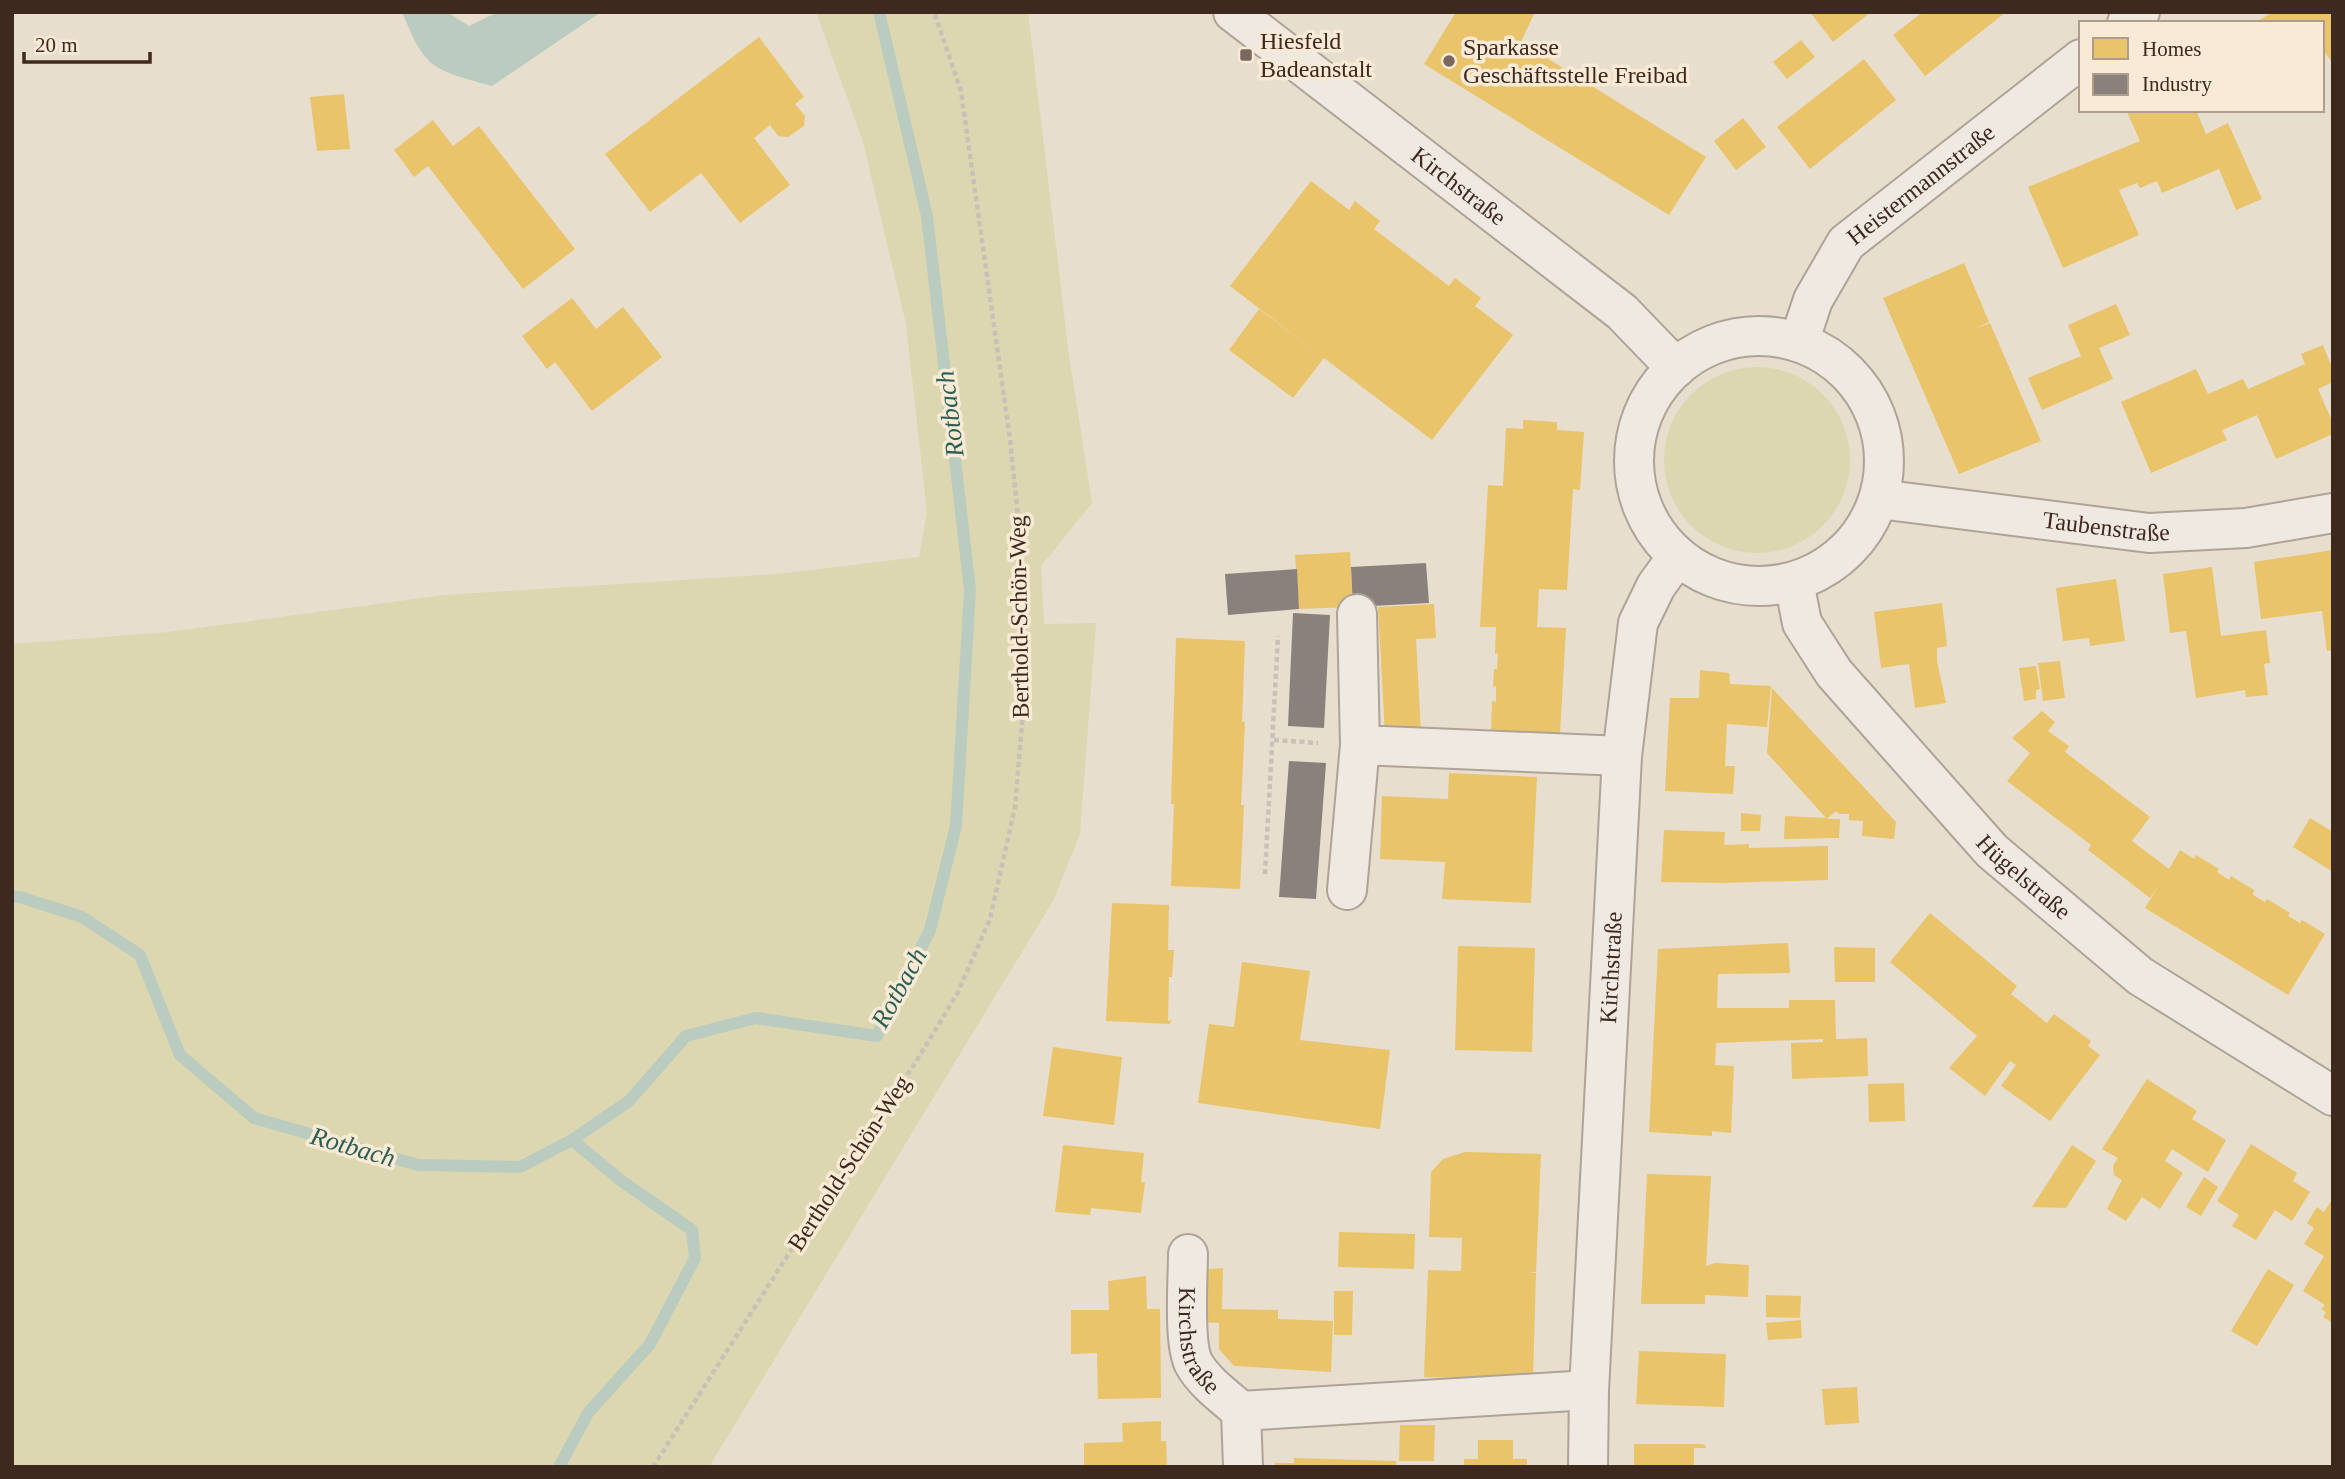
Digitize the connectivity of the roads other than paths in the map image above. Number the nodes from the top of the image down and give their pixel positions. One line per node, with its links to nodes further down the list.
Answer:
1 (1233, 12): 4 (street, Kirchstraße)
2 (2079, 61): 3 (street, Heistermannstraße)
3 (1799, 342): 4 (street); 5 (street)
4 (1676, 368): 7 (street)
5 (1879, 499): 6 (street, Taubenstraße); 8 (street)
6 (2333, 513)
7 (1677, 557): 8 (street); 11 (street, Kirchstraße)
8 (1794, 582): 13 (street, Hügelstraße)
9 (1357, 614): 10 (street)
10 (1360, 745): 11 (street); 12 (street)
11 (1622, 756): 15 (street, Kirchstraße)
12 (1347, 890)
13 (2333, 1096)
14 (1188, 1254): 16 (street, Kirchstraße)
15 (1589, 1390): 16 (street, Kirchstraße); 18 (street, Kirchstraße)
16 (1241, 1411): 17 (street, Kirchstraße)
17 (1243, 1467)
18 (1588, 1467)

